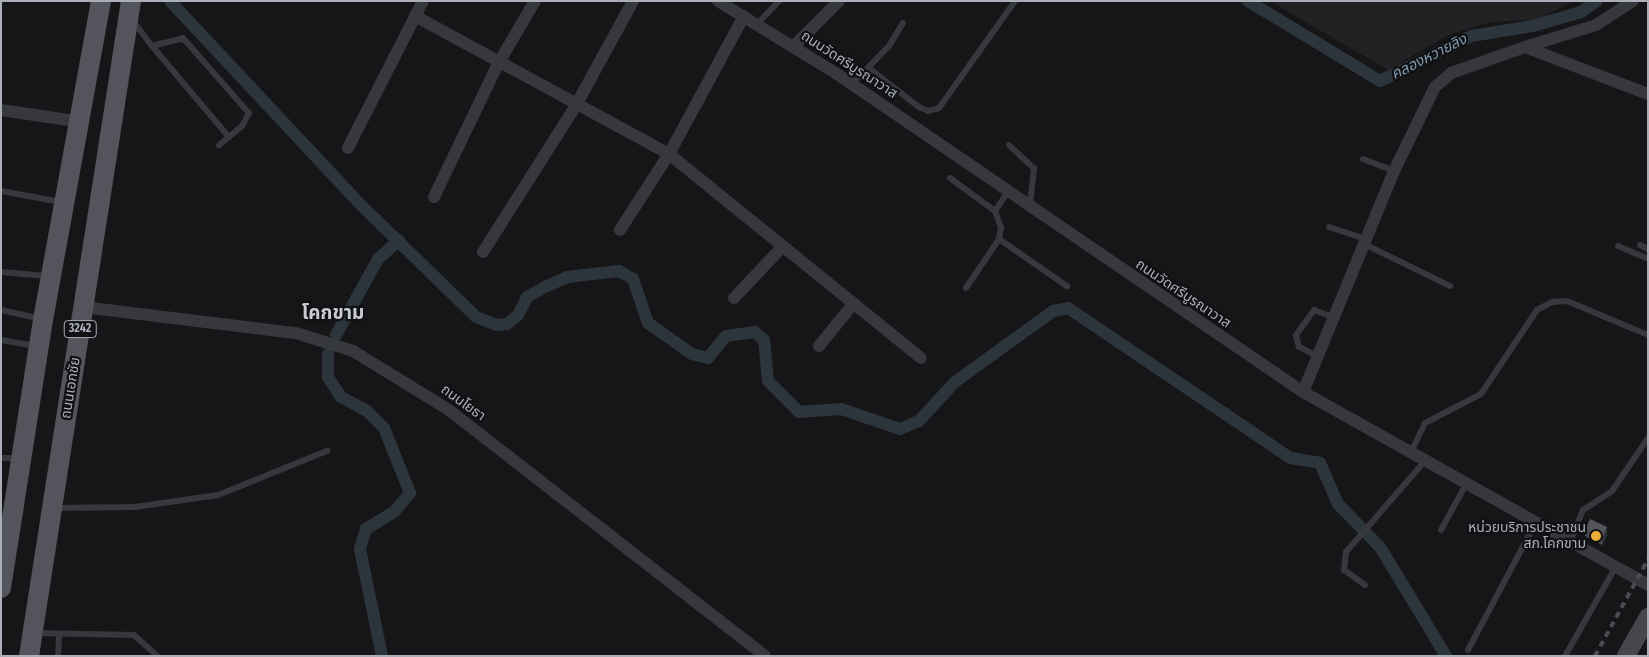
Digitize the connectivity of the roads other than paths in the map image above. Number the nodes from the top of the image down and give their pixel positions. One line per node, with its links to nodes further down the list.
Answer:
1 (101, 1): 24 (main road, 3242)
2 (423, 1): 11 (street)
3 (535, 1): 18 (street)
4 (633, 1): 22 (street)
5 (718, 1): 12 (street, ถนนวัดศรีบูรณาวาส)
6 (779, 1): 14 (lane)
7 (839, 1): 16 (street)
8 (1015, 1): 19 (lane)
9 (1633, 1): 17 (street)
10 (130, 9): 15 (lane); 56 (main road, ถนนเอกชัย / 3242)
11 (415, 16): 18 (street); 28 (street)
12 (744, 16): 14 (street, ถนนวัดศรีบูรณาวาส); 29 (street)
13 (903, 23): 19 (lane)
14 (757, 24): 16 (street, ถนนวัดศรีบูรณาวาส)
15 (152, 46): 25 (lane); 25 (lane)
16 (793, 47): 20 (street, ถนนวัดศรีบูรณาวาส)
17 (1525, 47): 21 (street); 31 (street)
18 (498, 64): 22 (street); 35 (street)
19 (869, 68): 20 (lane)
20 (852, 84): 34 (street, ถนนวัดศรีบูรณาวาส)
21 (1648, 94)
22 (575, 107): 29 (street); 47 (street)
23 (1, 110): 24 (street)
24 (82, 122): 36 (main road, 3242)
25 (229, 137): 26 (lane)
26 (220, 145)
27 (1009, 145): 37 (lane)
28 (348, 148)
29 (669, 154): 40 (street); 44 (street)
30 (1362, 159): 31 (lane)
31 (1394, 171): 42 (street)
32 (950, 178): 38 (lane)
33 (1, 192): 36 (lane)
34 (1008, 192): 37 (street, ถนนวัดศรีบูรณาวาส); 38 (lane)
35 (434, 197)
36 (64, 202): 50 (main road, 3242)
37 (1030, 208): 66 (street, ถนนวัดศรีบูรณาวาส)
38 (995, 211): 41 (lane)
39 (1329, 227): 42 (lane)
40 (620, 230)
41 (999, 239): 51 (lane); 53 (lane)
42 (1365, 241): 52 (lane); 58 (street)
43 (1640, 245): 46 (lane)
44 (783, 246): 54 (street); 55 (street)
45 (1618, 246): 48 (lane)
46 (1648, 249)
47 (483, 252)
48 (1648, 259)
49 (1, 272): 50 (lane)
50 (51, 277): 59 (main road, 3242)
51 (1067, 286)
52 (1450, 286)
53 (966, 288)
54 (734, 298)
55 (854, 303): 63 (street); 65 (street)
56 (84, 307): 74 (main road, ถนนเอกชัย / 3242); 89 (street, ถนนโยธา)
57 (1, 310): 59 (lane)
58 (1332, 317): 64 (street); 64 (lane)
59 (43, 320): 62 (main road, 3242)
60 (1648, 335): 69 (lane)
61 (1, 340): 62 (lane)
62 (39, 346): 71 (main road, 3242)
63 (819, 346)
64 (1317, 356): 66 (street)
65 (921, 358)
66 (1303, 392): 69 (street, ถนนวัดศรีบูรณาวาส)
67 (1648, 438): 77 (lane)
68 (327, 451): 74 (lane)
69 (1410, 454): 72 (street, ถนนวัดศรีบูรณาวาส)
70 (1, 458): 71 (lane)
71 (22, 458): 81 (main road, 3242)
72 (1424, 462): 73 (street, ถนนวัดศรีบูรณาวาส); 79 (lane)
73 (1465, 486): 75 (street, ถนนวัดศรีบูรณาวาส); 76 (lane)
74 (51, 508): 83 (main road, ถนนเอกชัย / 3242)
75 (1535, 524): 77 (street, ถนนวัดศรีบูรณาวาส); 85 (lane)
76 (1441, 530)
77 (1569, 543): 78 (street, ถนนวัดศรีบูรณาวาส)
78 (1615, 568): 80 (street, ถนนวัดศรีบูรณาวาส); 90 (lane)
79 (1365, 585)
80 (1648, 586)
81 (1, 588)
82 (1648, 617): 91 (street)
83 (32, 633): 84 (lane); 86 (main road, ถนนเอกชัย / 3242)
84 (60, 636): 87 (lane); 88 (lane)
85 (1468, 650)
86 (29, 656)
87 (58, 656)
88 (157, 656)
89 (766, 656)
90 (1565, 656)
91 (1626, 656)

